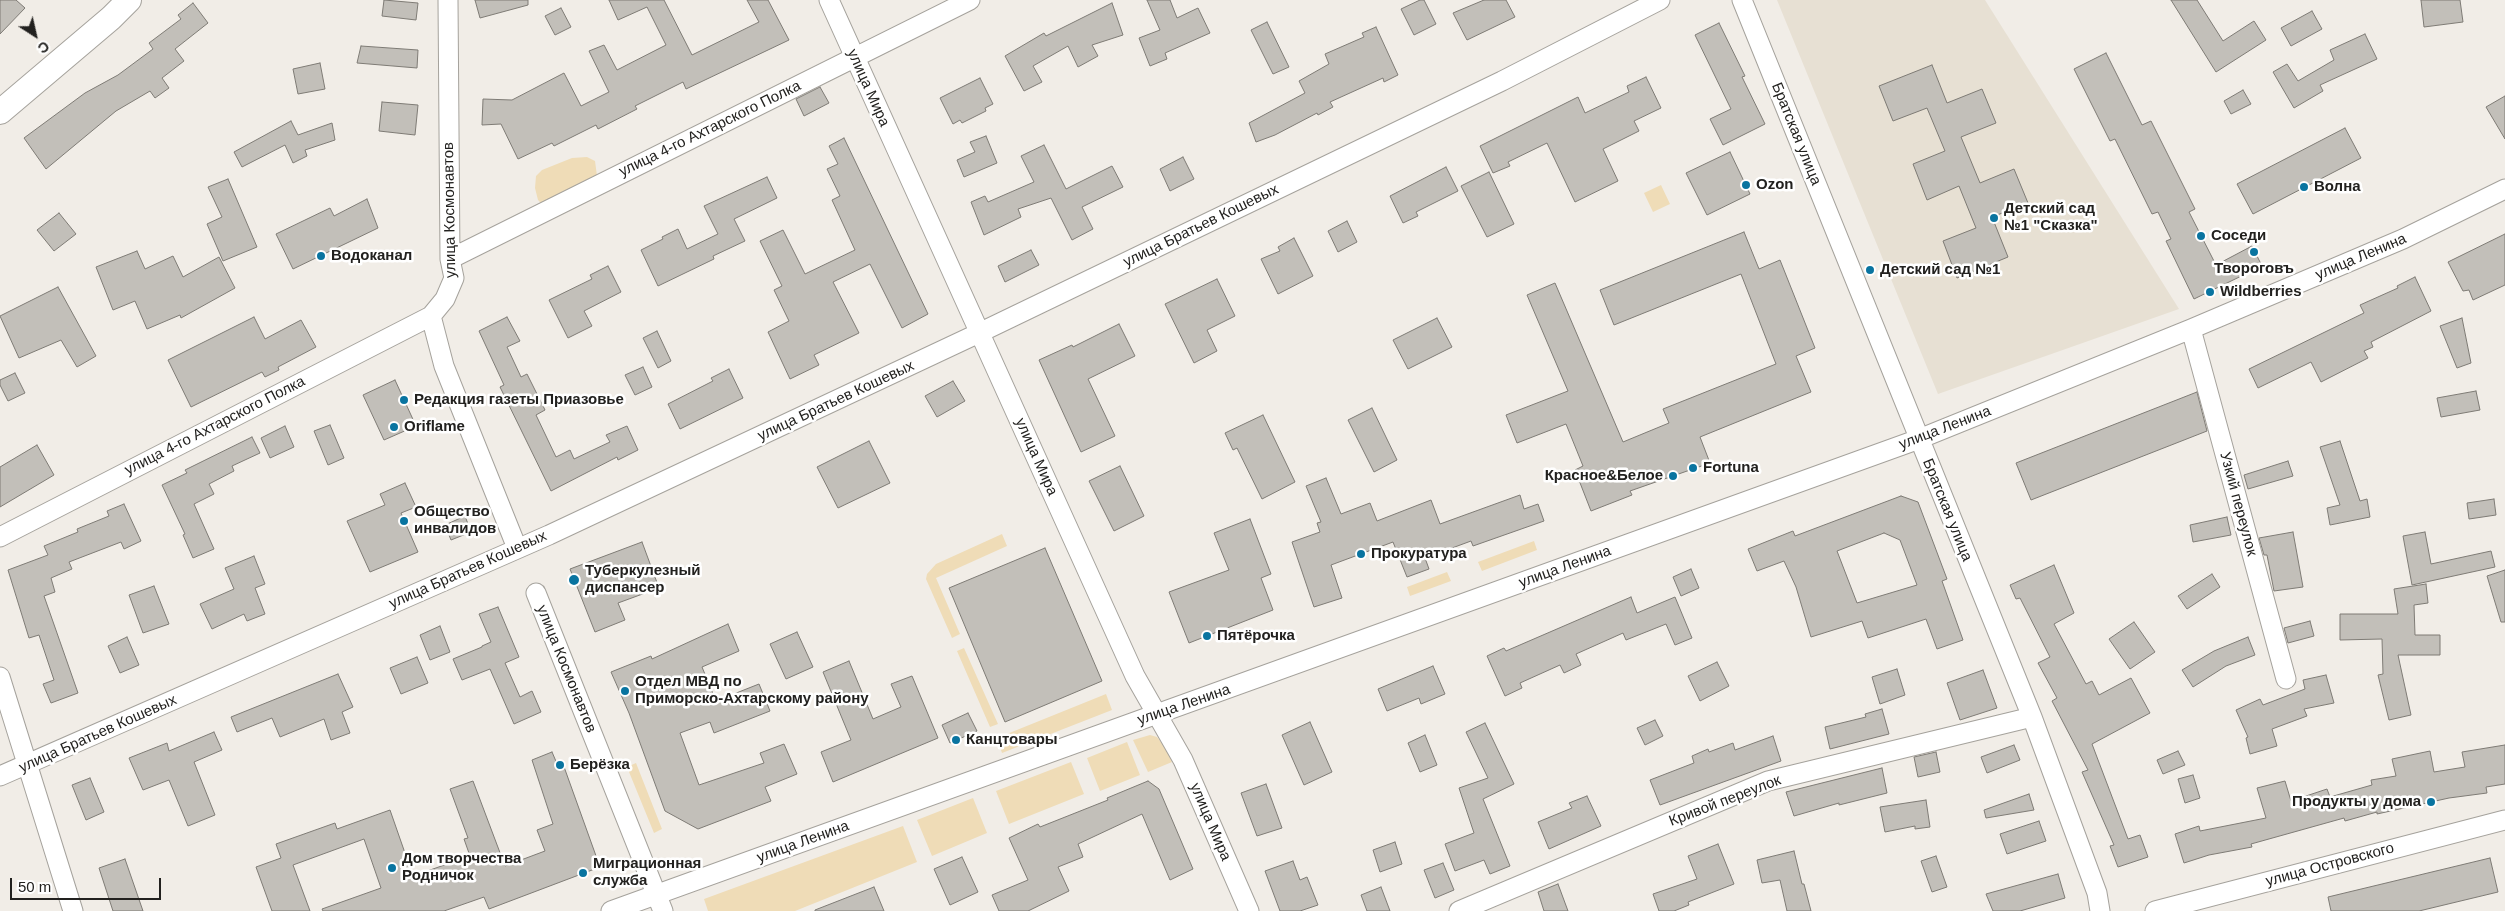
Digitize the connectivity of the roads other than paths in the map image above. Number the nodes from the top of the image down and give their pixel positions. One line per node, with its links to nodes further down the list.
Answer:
1 (129, 0): 8 (street)
2 (448, 0): 10 (street, улица Космонавтов)
3 (829, 0): 7 (street, улица Мира)
4 (970, 0): 7 (street, улица 4-го Ахтарского Полка)
5 (1660, 0): 13 (street, улица Братьев Кошевых)
6 (1742, 0): 14 (street, Братская улица)
7 (855, 57): 10 (street, улица 4-го Ахтарского Полка); 13 (street, улица Мира)
8 (0, 112)
9 (2505, 189): 12 (street, улица Ленина)
10 (450, 259): 11 (street, улица Космонавтов)
11 (431, 316): 15 (street, улица 4-го Ахтарского Полка); 16 (street)
12 (2191, 329): 14 (street, улица Ленина); 19 (street, Узкий переулок)
13 (979, 334): 16 (street, улица Братьев Кошевых); 20 (street, улица Мира)
14 (1919, 440): 20 (street, улица Ленина); 21 (street, Братская улица)
15 (0, 537)
16 (516, 548): 22 (street, улица Братьев Кошевых)
17 (536, 594): 25 (street, улица Космонавтов)
18 (0, 677): 22 (street)
19 (2286, 679)
20 (1157, 713): 25 (street, улица Ленина); 28 (street, улица Мира)
21 (2032, 717): 29 (street, Кривой переулок); 30 (street, Братская улица)
22 (28, 765): 23 (street, улица Братьев Кошевых); 26 (street)
23 (0, 776)
24 (2505, 820): 31 (street, улица Островского)
25 (660, 903): 27 (street, улица Ленина)
26 (73, 911)
27 (611, 911)
28 (1249, 911)
29 (1459, 911)
30 (2100, 911)
31 (2154, 911)

